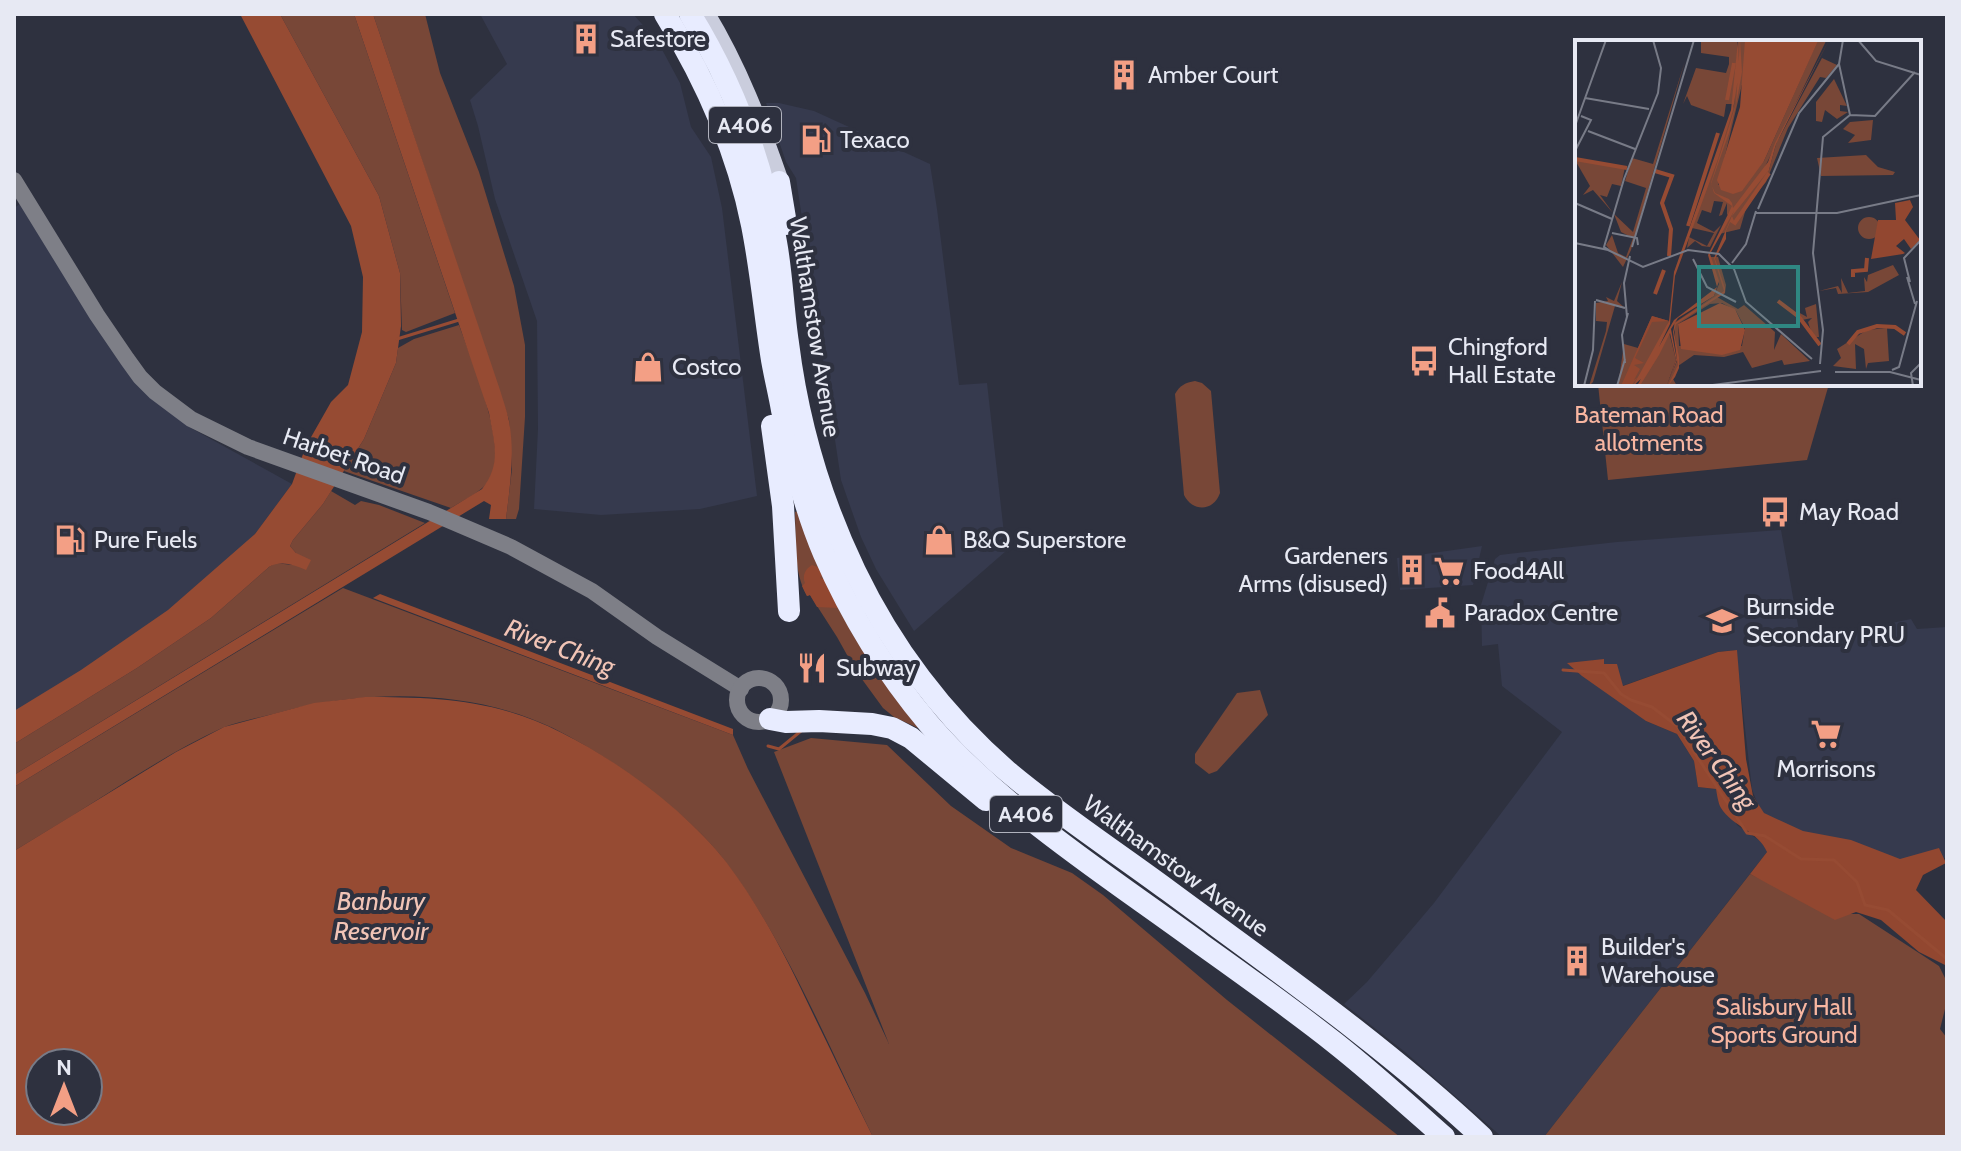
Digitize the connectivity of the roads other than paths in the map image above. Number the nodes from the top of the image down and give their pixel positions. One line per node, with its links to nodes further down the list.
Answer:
1 (665, 14): 6 (highway, Walthamstow Avenue / A406)
2 (690, 14): 7 (highway, Walthamstow Avenue / A406)
3 (705, 14): 5 (main road)
4 (14, 180): 9 (street, Harbet Road)
5 (779, 182): 7 (highway, A406)
6 (773, 365): 8 (highway); 11 (highway, Walthamstow Avenue / A406)
7 (816, 471): 13 (highway, Walthamstow Avenue / A406)
8 (789, 611)
9 (741, 689): 10 (street); 10 (street)
10 (770, 719): 11 (highway)
11 (1088, 862): 12 (highway, Walthamstow Avenue / A406)
12 (1444, 1137)
13 (1482, 1137)

